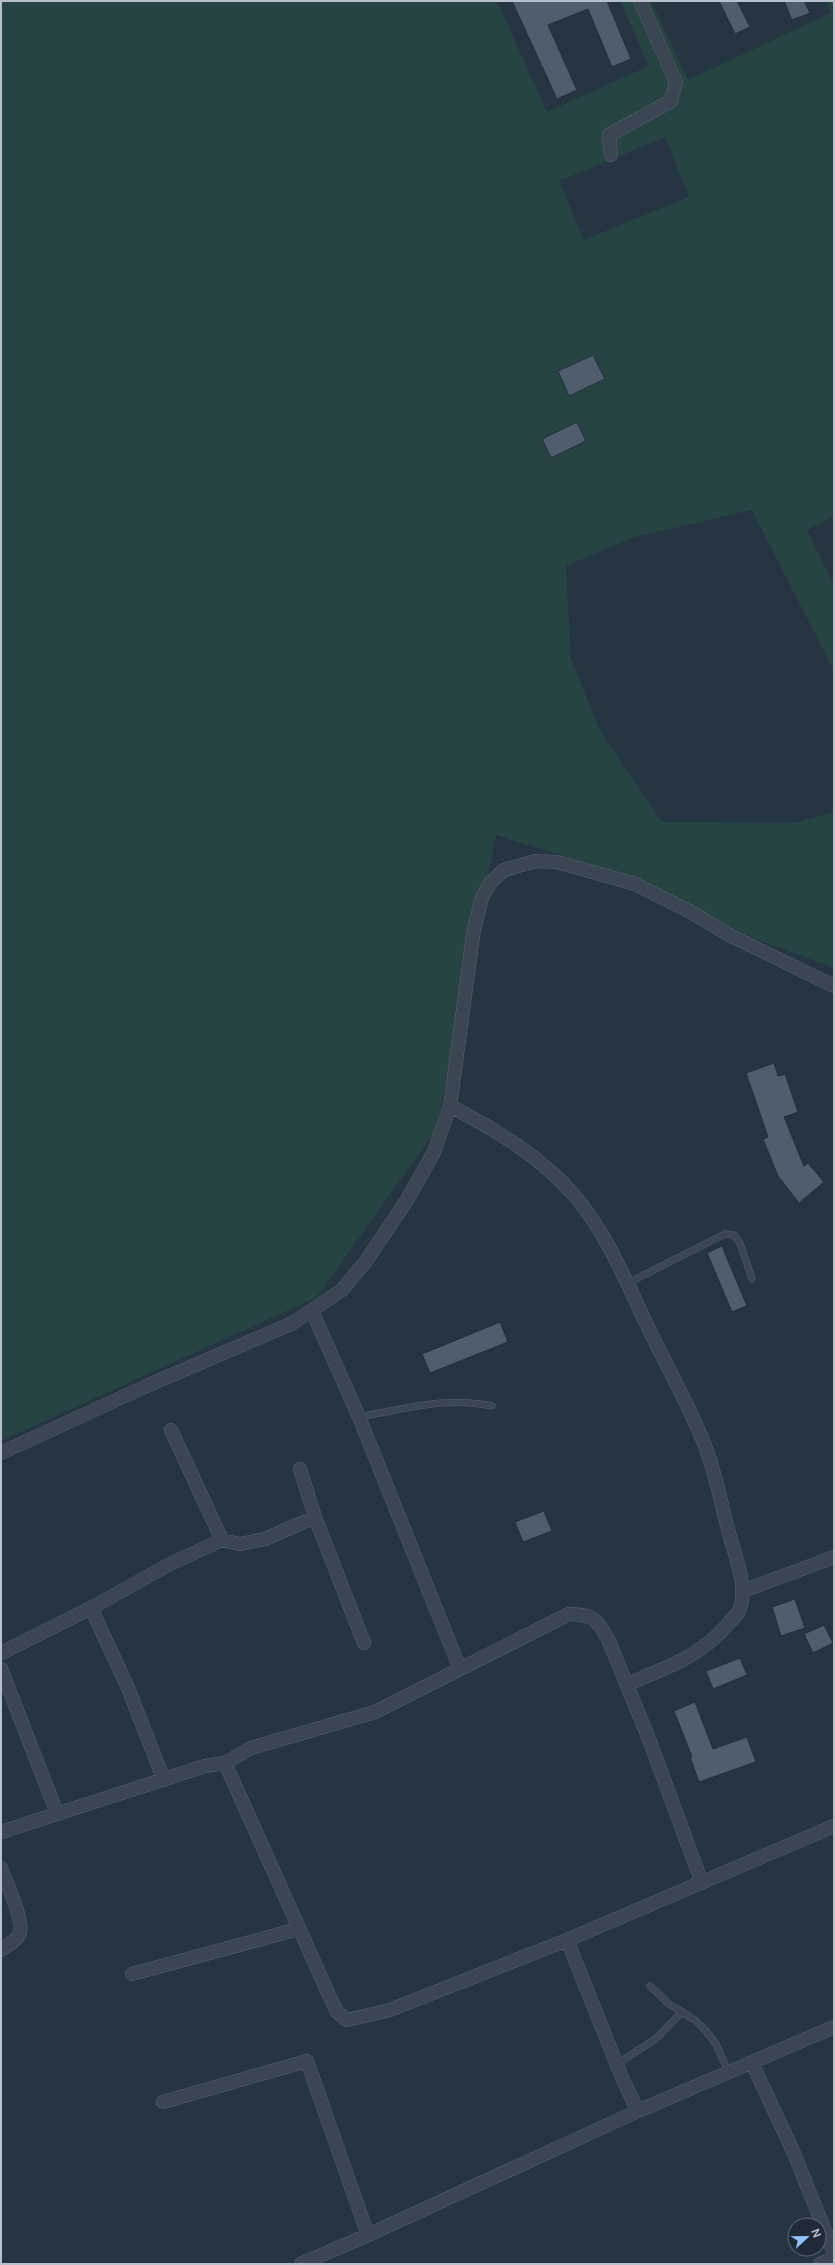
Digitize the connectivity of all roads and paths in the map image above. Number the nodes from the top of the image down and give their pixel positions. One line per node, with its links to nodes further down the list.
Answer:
1 (640, 1): 2 (street)
2 (611, 155)
3 (834, 986): 4 (street)
4 (450, 1106): 6 (street); 7 (street)
5 (752, 1279): 6 (lane)
6 (628, 1283): 16 (street)
7 (312, 1311): 9 (street); 11 (street)
8 (492, 1406): 9 (lane)
9 (359, 1417): 21 (street)
10 (171, 1430): 14 (street)
11 (1, 1453)
12 (300, 1469): 13 (street)
13 (315, 1517): 14 (street); 18 (street)
14 (222, 1540): 17 (street)
15 (834, 1557): 16 (street)
16 (744, 1591): 22 (street)
17 (91, 1608): 19 (street); 24 (street)
18 (364, 1643)
19 (1, 1653)
20 (1, 1669): 25 (street)
21 (460, 1670): 22 (street); 23 (street)
22 (627, 1684): 29 (street)
23 (225, 1763): 24 (street); 30 (street)
24 (164, 1780): 25 (street)
25 (57, 1813): 27 (street)
26 (834, 1826): 29 (street)
27 (1, 1832)
28 (1, 1868): 32 (street)
29 (702, 1883): 31 (street)
30 (298, 1929): 31 (street); 33 (street)
31 (567, 1940): 38 (street)
32 (1, 1950)
33 (132, 1974)
34 (650, 1986): 35 (lane)
35 (682, 2012): 38 (lane); 39 (lane)
36 (834, 2026): 37 (street)
37 (752, 2063): 39 (street); 43 (street)
38 (617, 2064): 41 (street)
39 (729, 2073): 41 (street)
40 (163, 2102): 42 (street)
41 (638, 2111): 42 (street)
42 (368, 2236): 45 (street)
43 (834, 2253)
44 (834, 2258): 46 (street)
45 (301, 2264)
46 (820, 2264)

